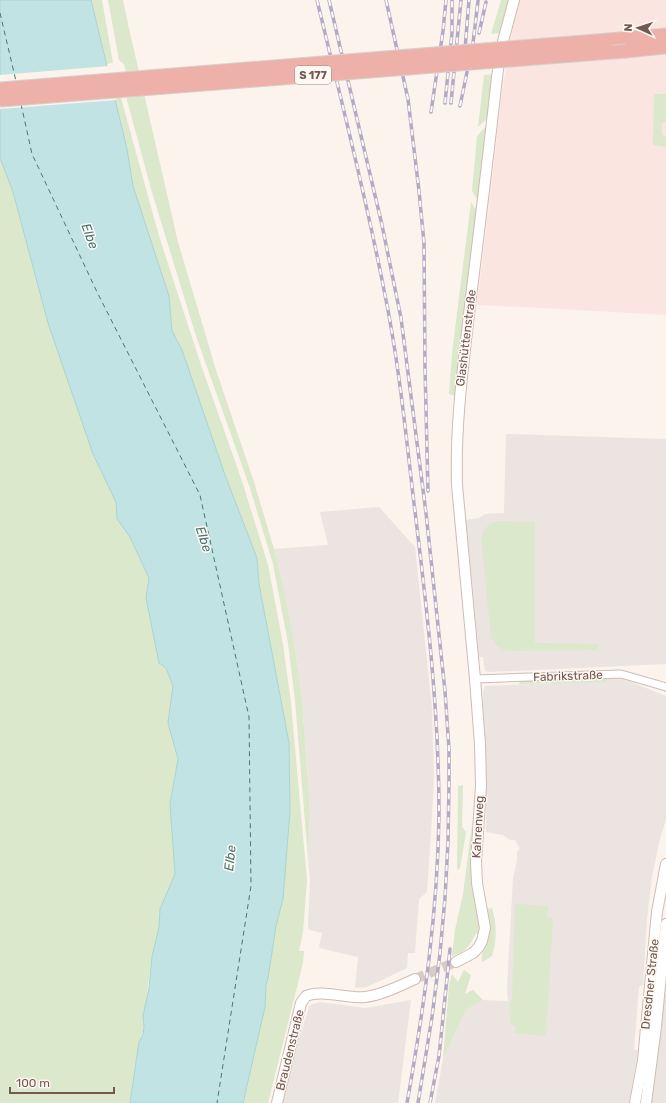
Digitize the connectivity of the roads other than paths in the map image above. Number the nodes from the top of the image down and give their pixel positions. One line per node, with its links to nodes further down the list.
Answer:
1 (514, 0): 6 (street, Glashüttenstraße)
2 (666, 35): 4 (highway, S 177, bridge)
3 (666, 47): 5 (highway, S 177, bridge)
4 (0, 89)
5 (0, 100)
6 (475, 679): 7 (street, Fabrikstraße); 10 (street, Kahrenweg)
7 (664, 687)
8 (666, 864): 13 (street, Dresdner Straße)
9 (666, 924): 14 (street, Dresdner Straße)
10 (456, 962)
11 (415, 979): 12 (street, Braudenstraße)
12 (277, 1103)
13 (635, 1103)
14 (646, 1103)

